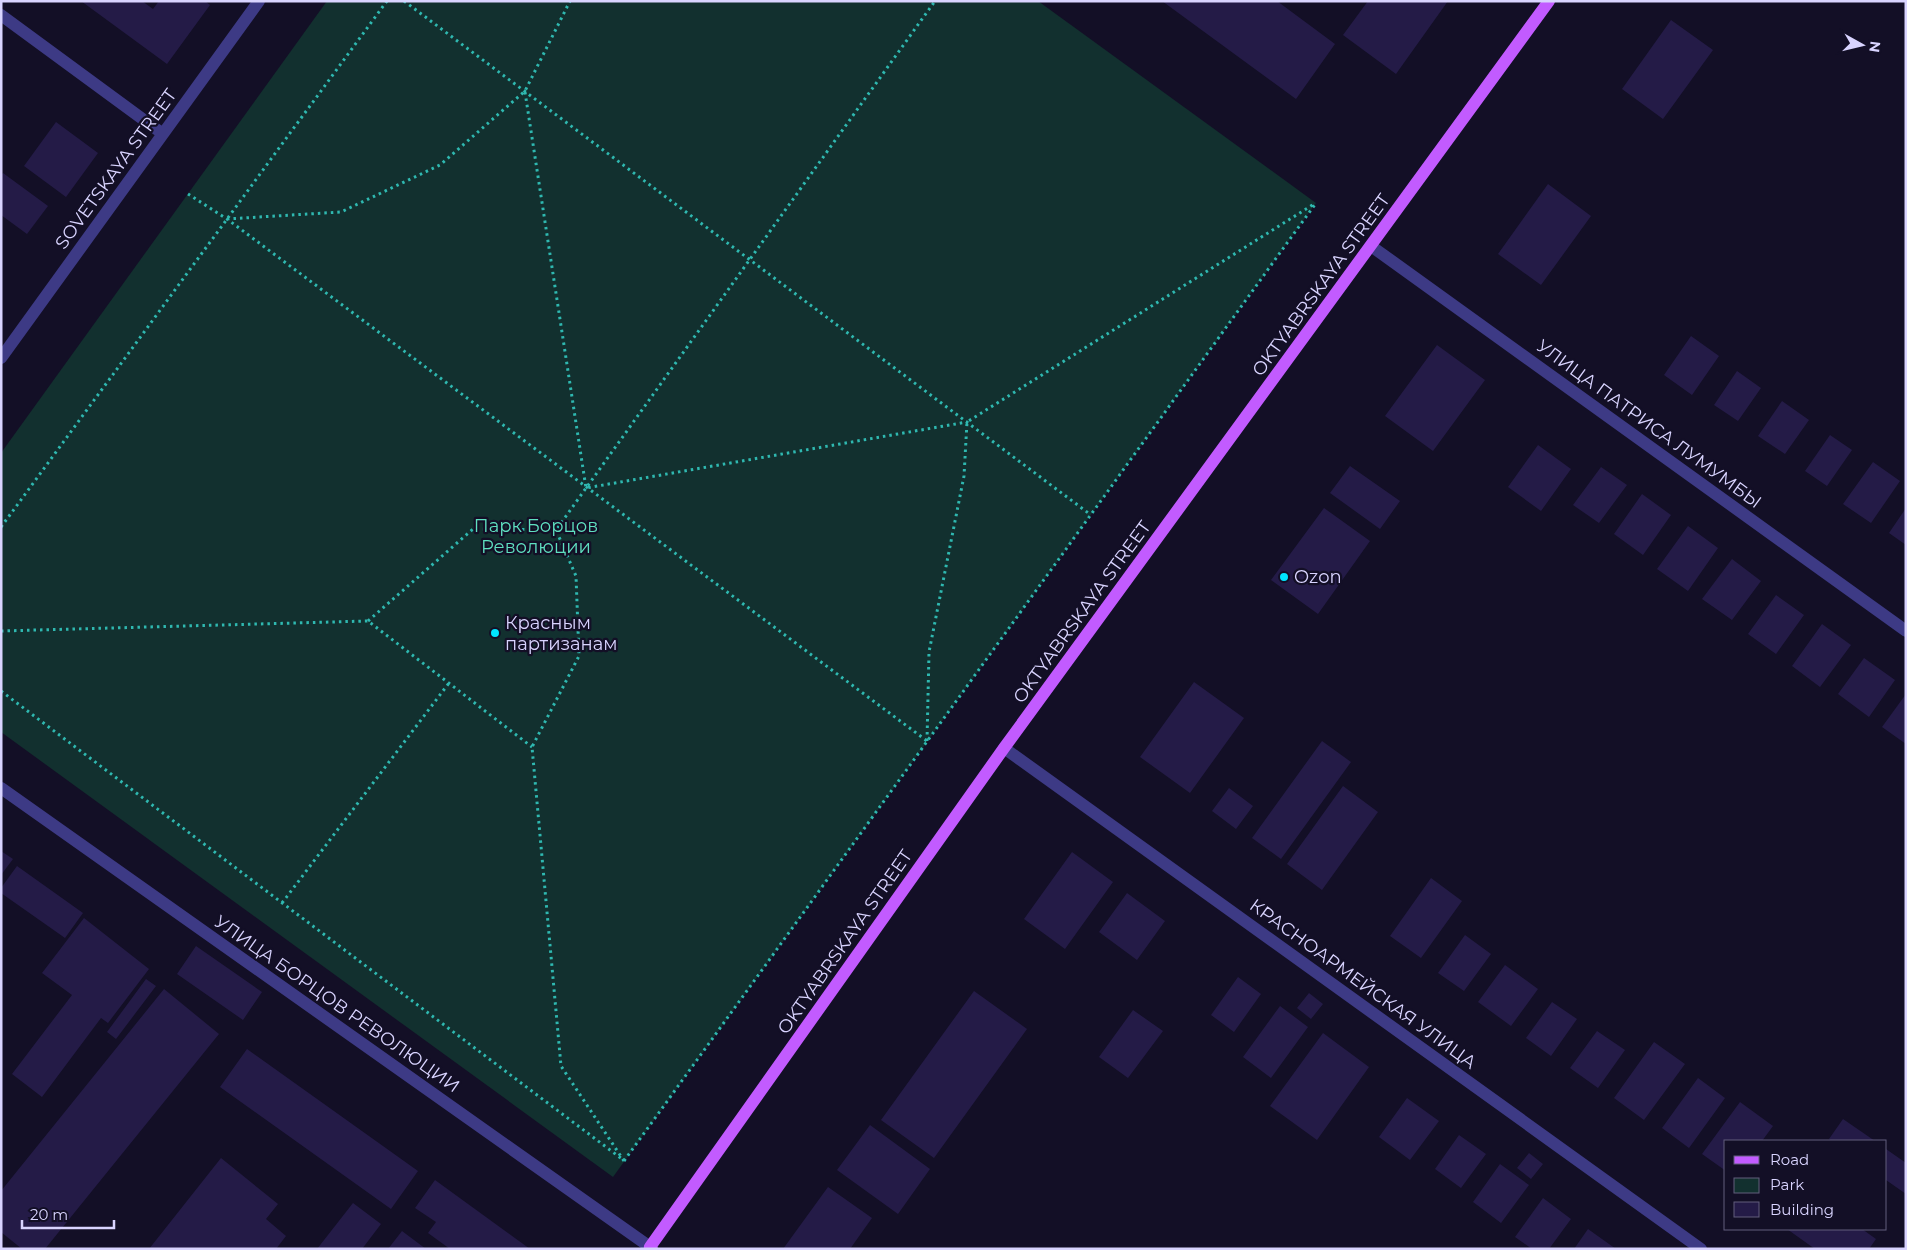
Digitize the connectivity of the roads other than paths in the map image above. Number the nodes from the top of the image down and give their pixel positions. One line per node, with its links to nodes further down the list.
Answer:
1 (259, 1): 4 (street, SOVETSKAYA STREET)
2 (1549, 1): 5 (main road, OKTYABRSKAYA STREET)
3 (1, 15): 4 (street)
4 (163, 134): 6 (street, SOVETSKAYA STREET)
5 (1371, 246): 7 (street, УЛИЦА ПАТРИСА ЛУМУМБЫ); 8 (main road, OKTYABRSKAYA STREET)
6 (1, 358)
7 (1906, 631)
8 (1004, 748): 10 (main road, OKTYABRSKAYA STREET); 11 (street, КРАСНОАРМЕЙСКАЯ УЛИЦА)
9 (1, 788): 10 (street, УЛИЦА БОРЦОВ РЕВОЛЮЦИИ)
10 (650, 1248)
11 (1701, 1249)

